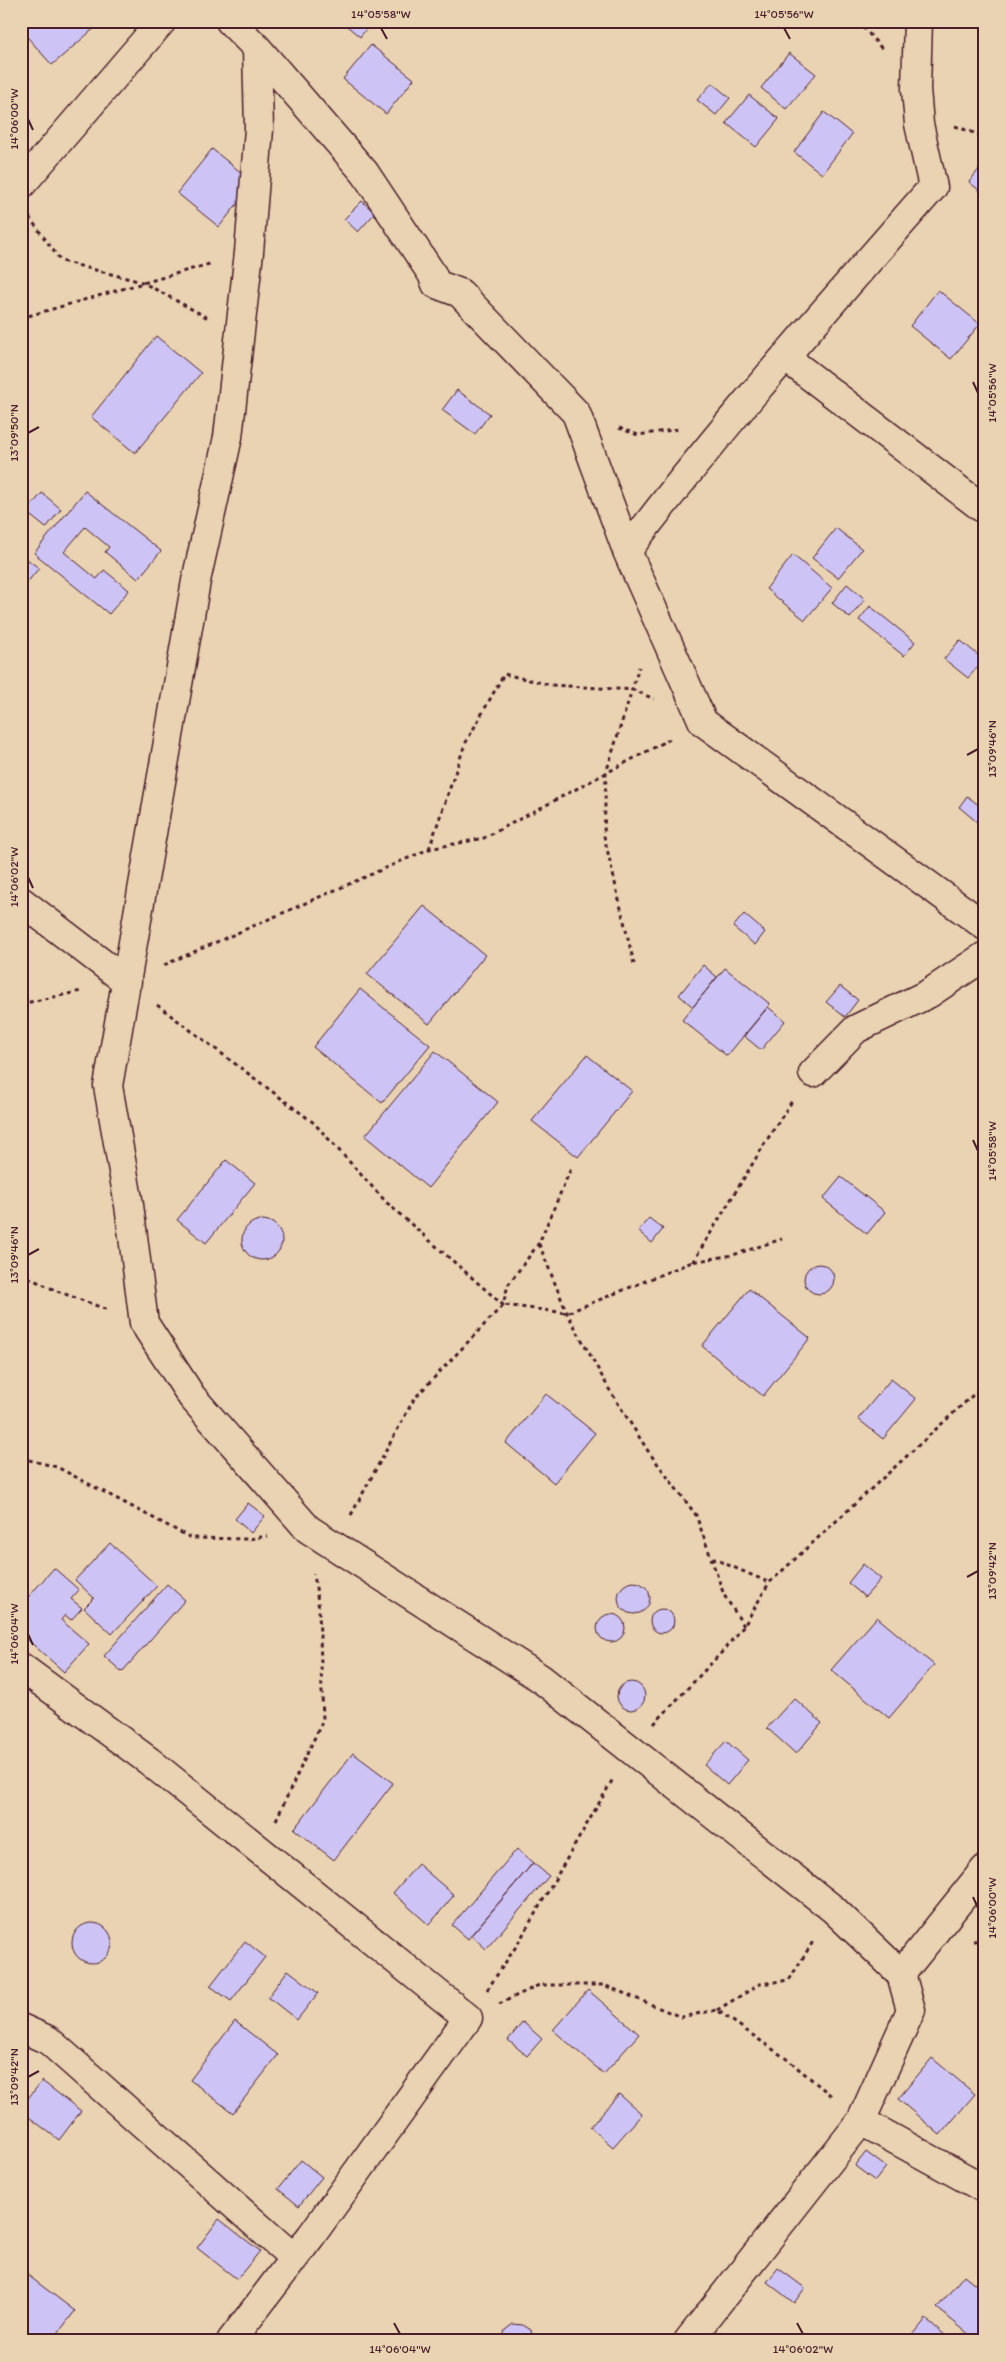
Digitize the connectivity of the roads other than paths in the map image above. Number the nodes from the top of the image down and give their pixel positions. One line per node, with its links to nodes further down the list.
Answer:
1 (162, 21): 5 (street)
2 (230, 21): 4 (street)
3 (918, 21): 6 (street)
4 (257, 48): 8 (street); 12 (street)
5 (21, 185)
6 (785, 356): 7 (street); 8 (street)
7 (985, 510)
8 (627, 551): 10 (street)
9 (21, 902): 12 (street)
10 (985, 926)
11 (985, 956): 13 (street)
12 (126, 982): 16 (street)
13 (813, 1072)
14 (21, 1667): 20 (street)
15 (985, 1869): 16 (street)
16 (901, 1974): 18 (street)
17 (21, 2028): 20 (street)
18 (861, 2121): 19 (street); 22 (street)
19 (985, 2189)
20 (294, 2258): 21 (street)
21 (231, 2341)
22 (688, 2341)

